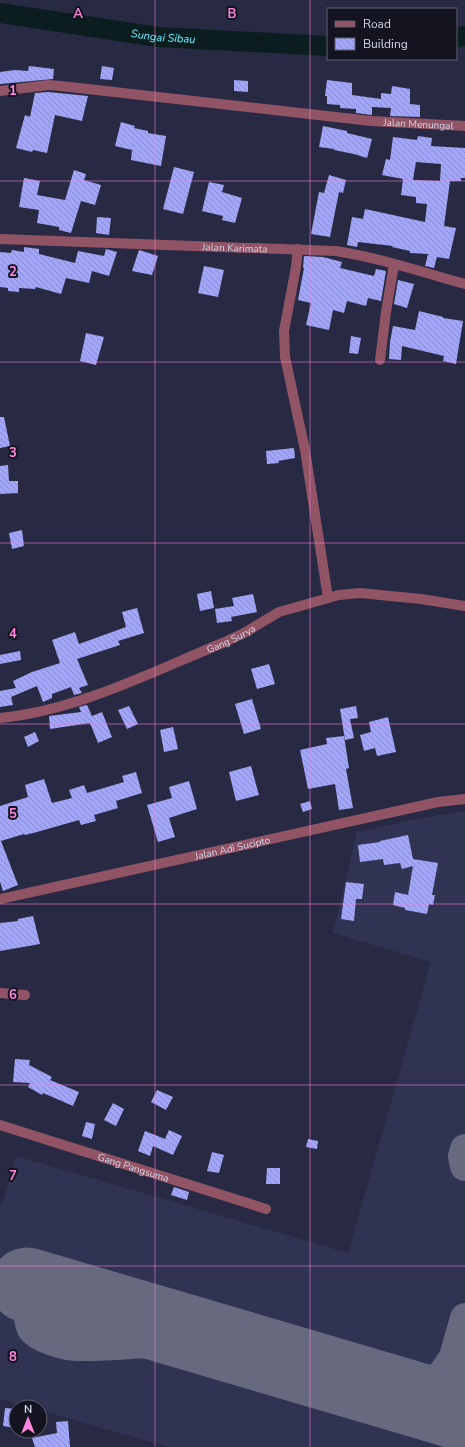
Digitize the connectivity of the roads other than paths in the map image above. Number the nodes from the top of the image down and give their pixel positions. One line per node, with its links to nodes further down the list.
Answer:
1 (0, 91): 2 (street, Jalan Menungal)
2 (465, 126)
3 (0, 239): 4 (street, Jalan Karimata)
4 (298, 249): 5 (street, Jalan Karimata); 8 (street)
5 (394, 264): 6 (street, Jalan Karimata); 7 (street)
6 (465, 284)
7 (380, 360)
8 (328, 598): 9 (street, Gang Surya); 10 (street, Gang Surya)
9 (465, 606)
10 (0, 718)
11 (465, 799): 12 (street, Jalan Adi Sucipto)
12 (0, 898)
13 (0, 993): 14 (street)
14 (25, 995)
15 (0, 1125): 16 (street, Gang Pangsuma)
16 (266, 1209)

